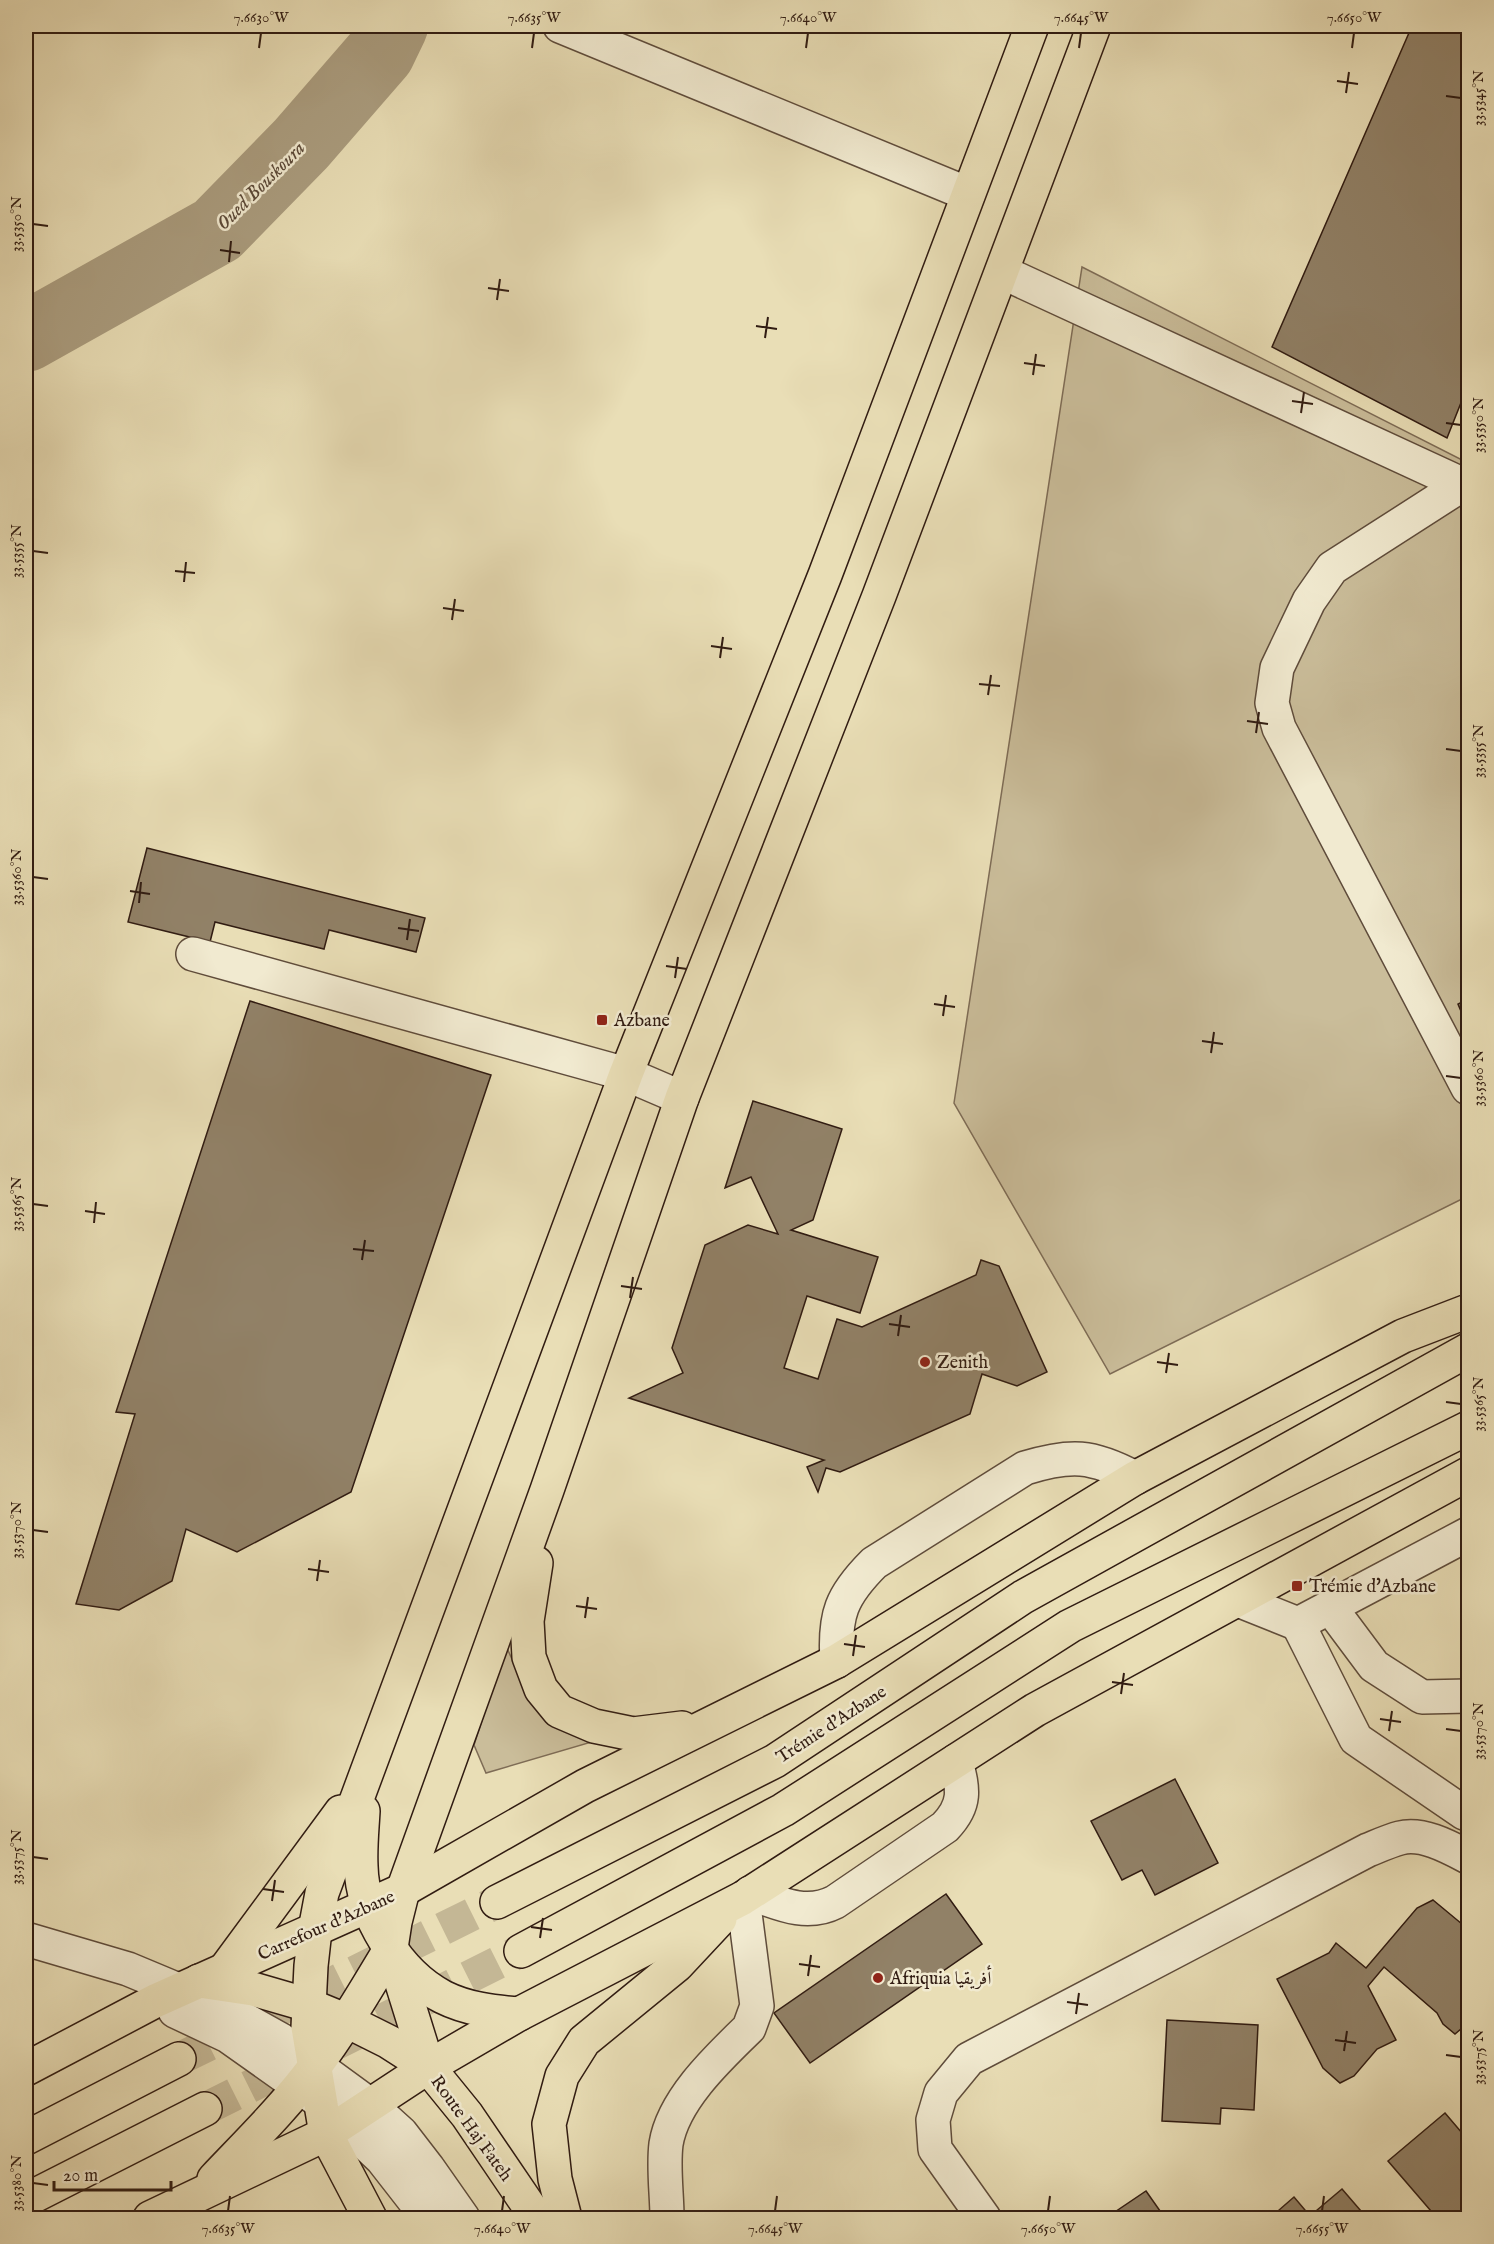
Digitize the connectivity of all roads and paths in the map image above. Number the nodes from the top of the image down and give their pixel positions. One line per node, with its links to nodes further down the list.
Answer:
1 (560, 26): 4 (street)
2 (1032, 26): 4 (main road)
3 (1094, 26): 5 (main road)
4 (968, 194): 8 (main road)
5 (1002, 272): 6 (street); 10 (main road)
6 (1466, 486): 9 (street)
7 (193, 954): 8 (street)
8 (626, 1074): 10 (street); 25 (main road)
9 (1468, 1088)
10 (682, 1098): 16 (main road)
11 (1468, 1311): 15 (main road)
12 (1468, 1350): 30 (main road, Trémie d'Azbane)
13 (1468, 1428): 35 (main road)
14 (1468, 1474): 18 (main road)
15 (1135, 1478): 21 (main road); 21 (street)
16 (547, 1490): 23 (main road); 28 (main road)
17 (1468, 1534): 19 (street)
18 (1238, 1599): 20 (street); 24 (main road)
19 (1330, 1606): 20 (street); 22 (street)
20 (1298, 1624): 26 (street)
21 (837, 1661): 23 (main road)
22 (1468, 1696)
23 (705, 1725): 28 (main road)
24 (956, 1761): 29 (main road); 29 (street)
25 (366, 1775): 31 (main road); 32 (main road); 37 (main road)
26 (1468, 1814)
27 (1468, 1857): 57 (street)
28 (403, 1890): 31 (main road, Carrefour d'Azbane); 34 (main road, Carrefour d'Azbane)
29 (743, 1897): 39 (main road); 55 (main road); 56 (street)
30 (497, 1902)
31 (368, 1908): 32 (main road, Carrefour d'Azbane); 34 (main road)
32 (315, 1930): 37 (main road, Carrefour d'Azbane); 38 (main road)
33 (26, 1939): 37 (street)
34 (391, 1948): 39 (main road); 40 (main road); 42 (main road, Carrefour d'Azbane)
35 (521, 1951)
36 (26, 1962): 37 (street)
37 (190, 1985): 38 (main road); 43 (main road, Carrefour d'Azbane); 44 (street)
38 (308, 2005): 40 (main road); 44 (main road)
39 (519, 2014): 42 (main road)
40 (347, 2021): 42 (main road); 44 (main road)
41 (179, 2059): 47 (main road)
42 (428, 2067): 45 (main road); 54 (main road, Route Haj Fateh)
43 (26, 2069)
44 (321, 2102): 45 (main road); 45 (street); 48 (main road); 48 (main road); 51 (main road); 52 (street)
45 (370, 2105): 53 (street)
46 (205, 2109): 49 (main road)
47 (26, 2138)
48 (201, 2193): 50 (main road)
49 (26, 2200)
50 (150, 2218)
51 (370, 2218)
52 (428, 2218)
53 (463, 2218)
54 (537, 2218)
55 (565, 2218)
56 (667, 2218)
57 (984, 2218)

